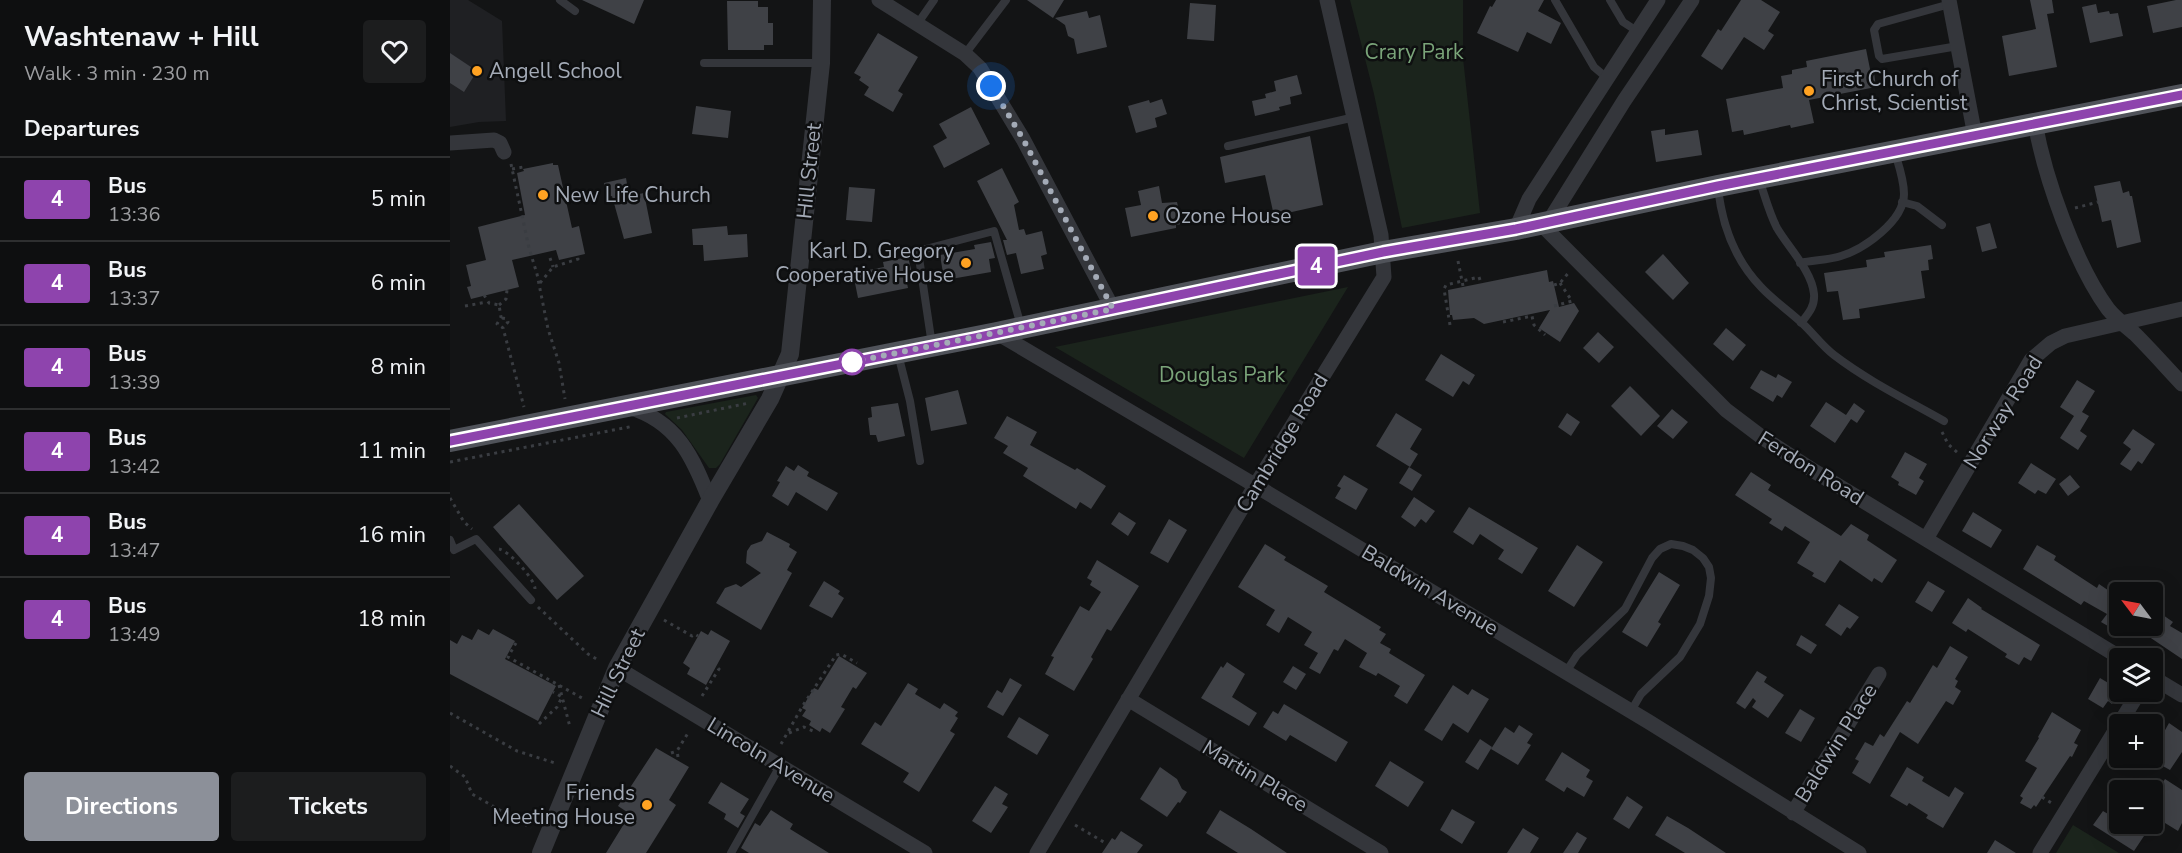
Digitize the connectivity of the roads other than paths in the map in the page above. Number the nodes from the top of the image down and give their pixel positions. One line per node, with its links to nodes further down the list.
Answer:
1 (560, 0): 12 (lane)
2 (822, 0): 18 (street, Hill Street)
3 (879, 0): 13 (street)
4 (934, 0): 13 (lane)
5 (1006, 0): 16 (lane)
6 (1327, 0): 22 (street, Cambridge Road)
7 (1555, 0): 19 (lane)
8 (1610, 0): 14 (lane)
9 (1658, 0): 14 (street)
10 (1692, 0): 21 (street)
11 (1949, 2): 15 (street); 15 (lane)
12 (575, 11)
13 (918, 23): 16 (street)
14 (1637, 31): 19 (street)
15 (1958, 46): 24 (street)
16 (965, 54): 37 (street)
17 (704, 63): 18 (lane)
18 (821, 63): 45 (street, Hill Street)
19 (1605, 82): 21 (street); 34 (street)
20 (2182, 95): 23 (main road)
21 (1624, 102): 32 (street)
22 (1355, 117): 26 (lane); 35 (street, Cambridge Road)
23 (2035, 123): 24 (main road); 40 (street)
24 (1975, 136): 27 (main road)
25 (450, 143): 28 (street)
26 (1228, 146)
27 (1895, 152): 29 (main road); 31 (lane)
28 (507, 154)
29 (1759, 178): 30 (main road); 36 (lane)
30 (1718, 186): 32 (main road); 39 (lane)
31 (1902, 202): 33 (lane); 36 (lane)
32 (1545, 223): 34 (main road); 53 (street, Ferdon Road)
33 (1942, 225)
34 (1516, 229): 35 (main road)
35 (1383, 252): 37 (main road); 51 (street, Cambridge Road)
36 (1800, 263): 39 (lane)
37 (1113, 309): 41 (main road)
38 (2182, 309): 40 (street, Norway Road)
39 (1801, 322): 48 (lane)
40 (2121, 322): 46 (street); 53 (street, Norway Road)
41 (1022, 328): 42 (main road); 43 (lane)
42 (997, 333): 43 (main road); 51 (street, Baldwin Avenue)
43 (933, 346): 44 (main road)
44 (898, 353): 45 (main road); 50 (lane)
45 (781, 376): 47 (main road); 52 (street, Hill Street)
46 (2182, 384)
47 (630, 416): 49 (main road); 52 (street)
48 (1944, 421)
49 (450, 441)
50 (920, 461)
51 (1256, 486): 58 (street, Baldwin Avenue); 62 (street, Cambridge Road)
52 (710, 501): 57 (street, Hill Street)
53 (1926, 539): 56 (street, Ferdon Road)
54 (450, 540): 55 (lane)
55 (531, 600)
56 (2109, 651)
57 (617, 668): 65 (street, Lincoln Avenue); 67 (street, Hill Street)
58 (1566, 672): 64 (street, Baldwin Avenue); 64 (lane)
59 (1879, 674): 66 (street, Baldwin Place)
60 (2163, 684): 61 (street)
61 (2182, 695)
62 (1128, 699): 70 (street, Cambridge Road); 71 (street, Martin Place)
63 (2133, 702): 73 (street)
64 (1631, 711): 66 (street, Baldwin Avenue)
65 (780, 766): 68 (lane); 69 (street, Lincoln Avenue)
66 (1793, 813): 72 (street, Baldwin Avenue)
67 (541, 853)
68 (731, 853)
69 (924, 853)
70 (1037, 853)
71 (1381, 853)
72 (1859, 853)
73 (2040, 853)

